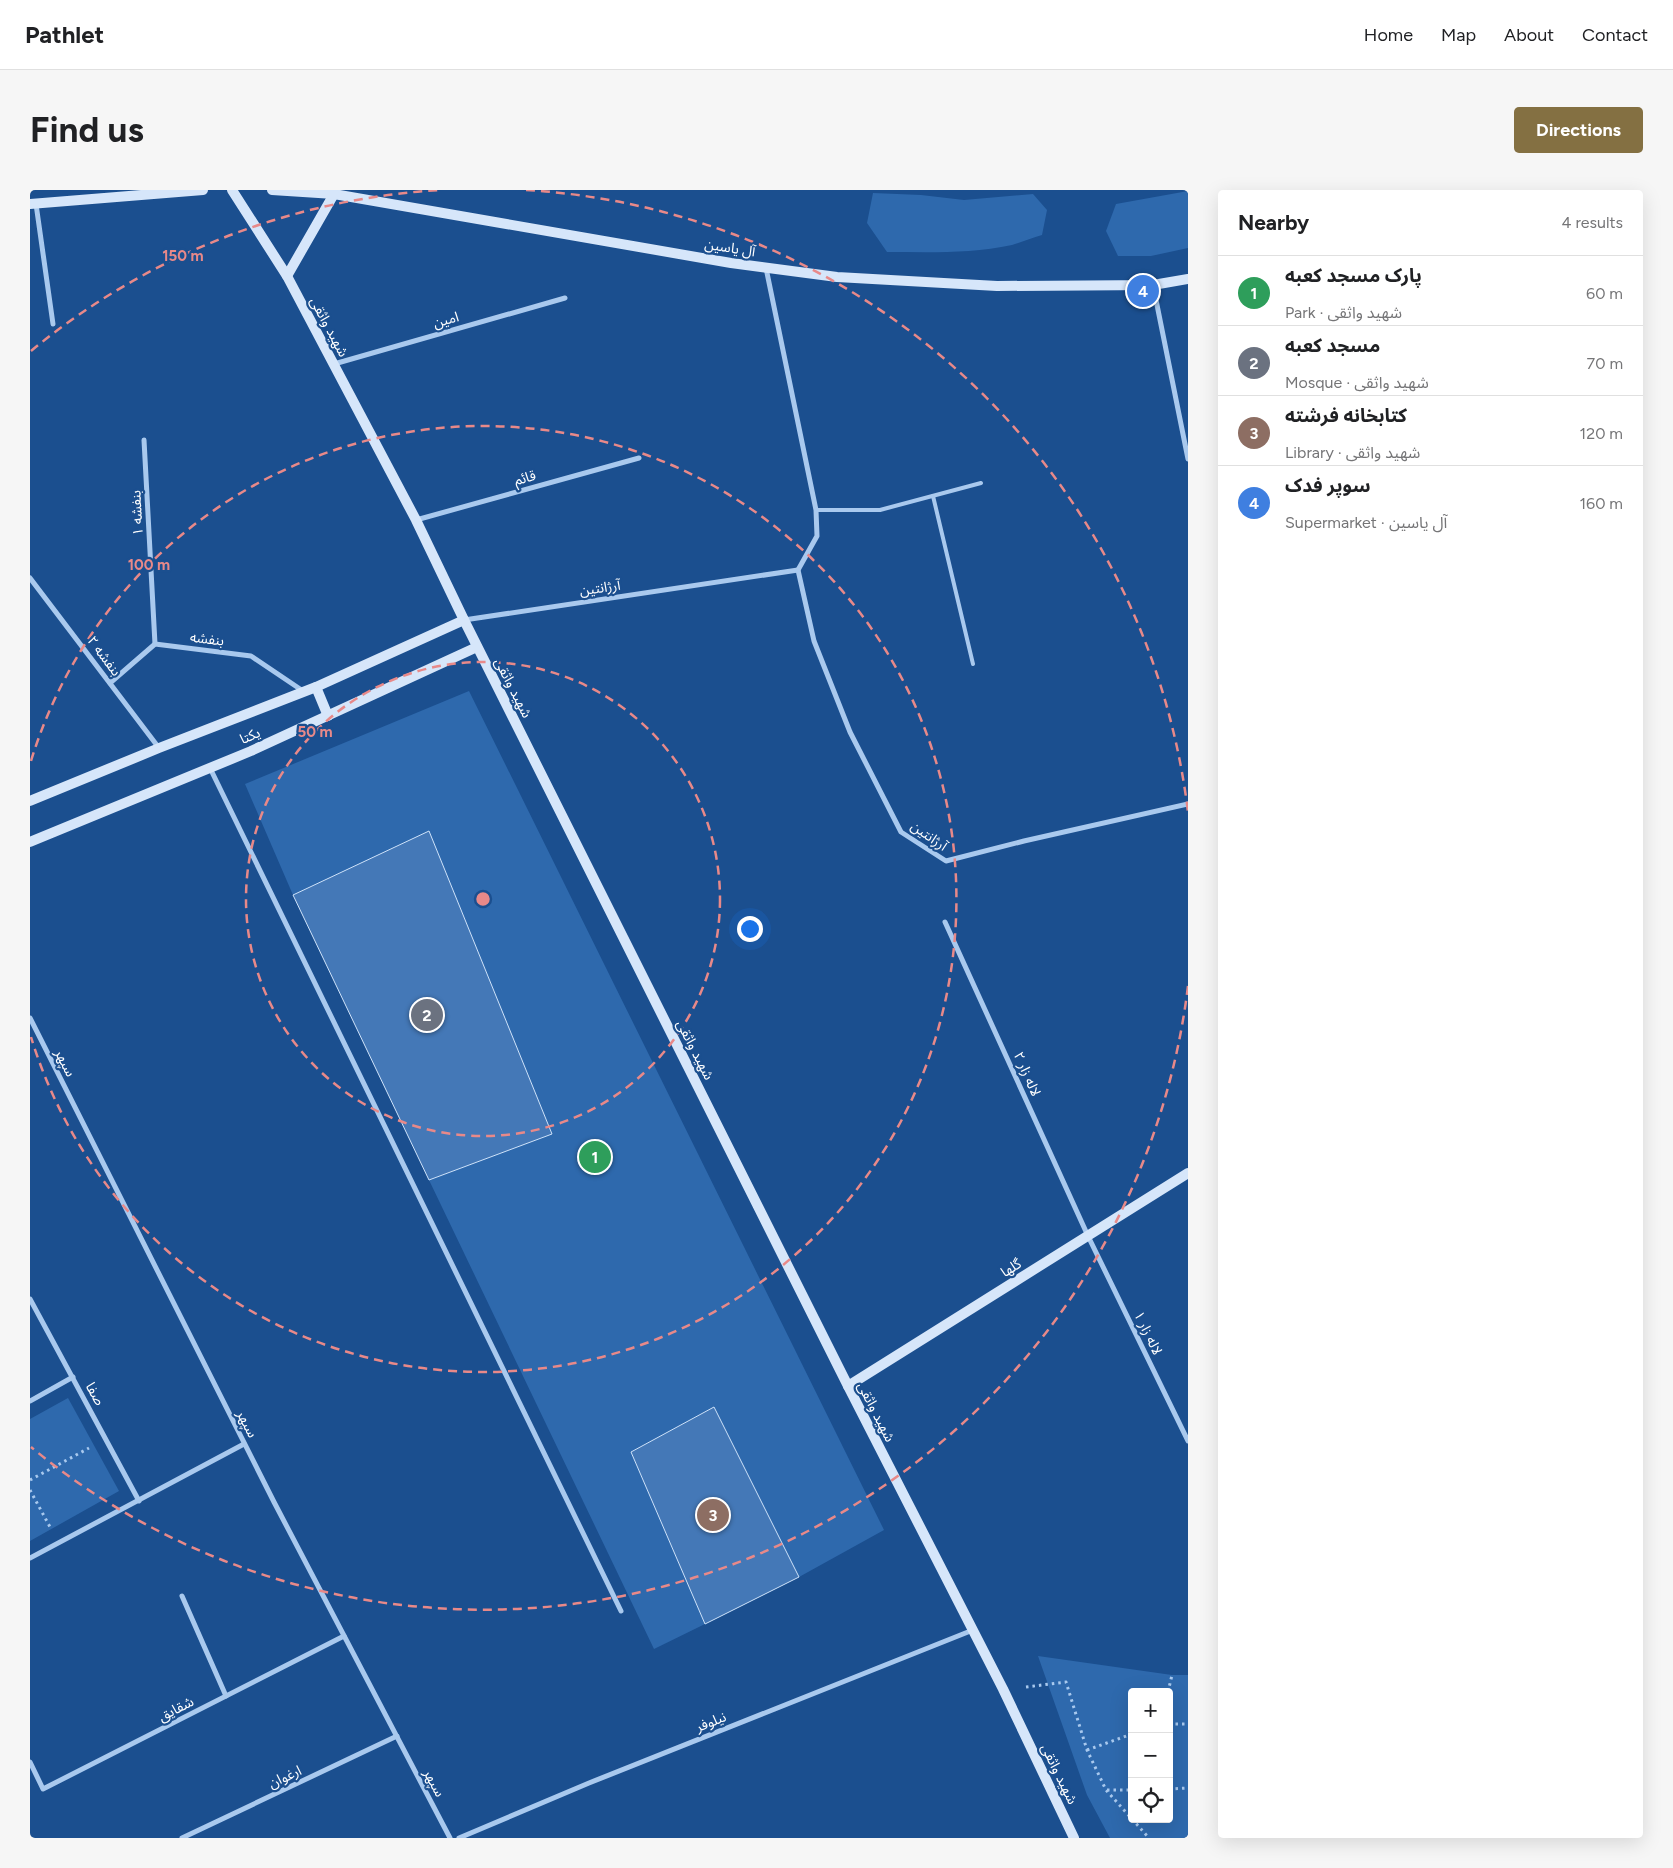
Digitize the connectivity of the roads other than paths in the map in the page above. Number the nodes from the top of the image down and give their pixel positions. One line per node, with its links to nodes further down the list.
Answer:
1 (203, 190): 5 (street)
2 (232, 190): 7 (street, شهید واثقی)
3 (272, 190): 4 (street, آل یاسین)
4 (334, 194): 6 (street, آل یاسین); 7 (street)
5 (33, 204): 11 (street)
6 (766, 268): 9 (street, آل یاسین); 18 (street)
7 (287, 276): 12 (street, شهید واثقی)
8 (1188, 279): 9 (street, آل یاسین)
9 (1153, 285): 15 (street)
10 (565, 298): 12 (street, امین)
11 (53, 324)
12 (334, 364): 19 (street, شهید واثقی)
13 (144, 440): 23 (street, بنفشه ۱)
14 (639, 458): 19 (street, قائم)
15 (1188, 459)
16 (981, 483): 17 (lane)
17 (933, 496): 18 (lane); 25 (lane)
18 (816, 510): 20 (street)
19 (416, 520): 22 (street, شهید واثقی)
20 (798, 570): 22 (street, آرژانتین); 33 (street, آرژانتین)
21 (30, 578): 26 (street, بنفشه ۲)
22 (464, 620): 24 (street, شهید واثقی); 27 (street, یکتا)
23 (155, 644): 26 (street); 28 (street, بنفشه)
24 (478, 647): 29 (street, یکتا); 41 (street, شهید واثقی)
25 (972, 664)
26 (110, 683): 30 (street, بنفشه ۲)
27 (316, 687): 28 (street, یکتا); 29 (street)
28 (304, 691): 30 (street, یکتا)
29 (328, 716): 31 (street, یکتا)
30 (159, 748): 32 (street, یکتا)
31 (210, 768): 34 (street, یکتا); 48 (street)
32 (30, 801)
33 (1188, 804)
34 (30, 842)
35 (945, 922): 38 (street, لاله زار ۲)
36 (30, 1018): 44 (street, سپهر)
37 (1188, 1173): 38 (street, گلها)
38 (1088, 1236): 41 (street, گلها); 43 (street, لاله زار ۱)
39 (30, 1299): 40 (street, صفا)
40 (72, 1377): 42 (street); 45 (street, صفا)
41 (848, 1386): 49 (street, شهید واثقی)
42 (30, 1401)
43 (1188, 1441)
44 (244, 1444): 45 (street); 50 (street, سپهر)
45 (139, 1501): 46 (street)
46 (30, 1558)
47 (182, 1596): 51 (street)
48 (622, 1611)
49 (972, 1630): 56 (street, نیلوفر); 57 (street, شهید واثقی)
50 (344, 1636): 51 (street, شقایق); 52 (street, سپهر)
51 (226, 1696): 53 (street, شقایق)
52 (397, 1736): 54 (street, ارغوان); 55 (street, سپهر)
53 (30, 1762)
54 (182, 1838)
55 (450, 1838)
56 (458, 1838)
57 (1074, 1838)

